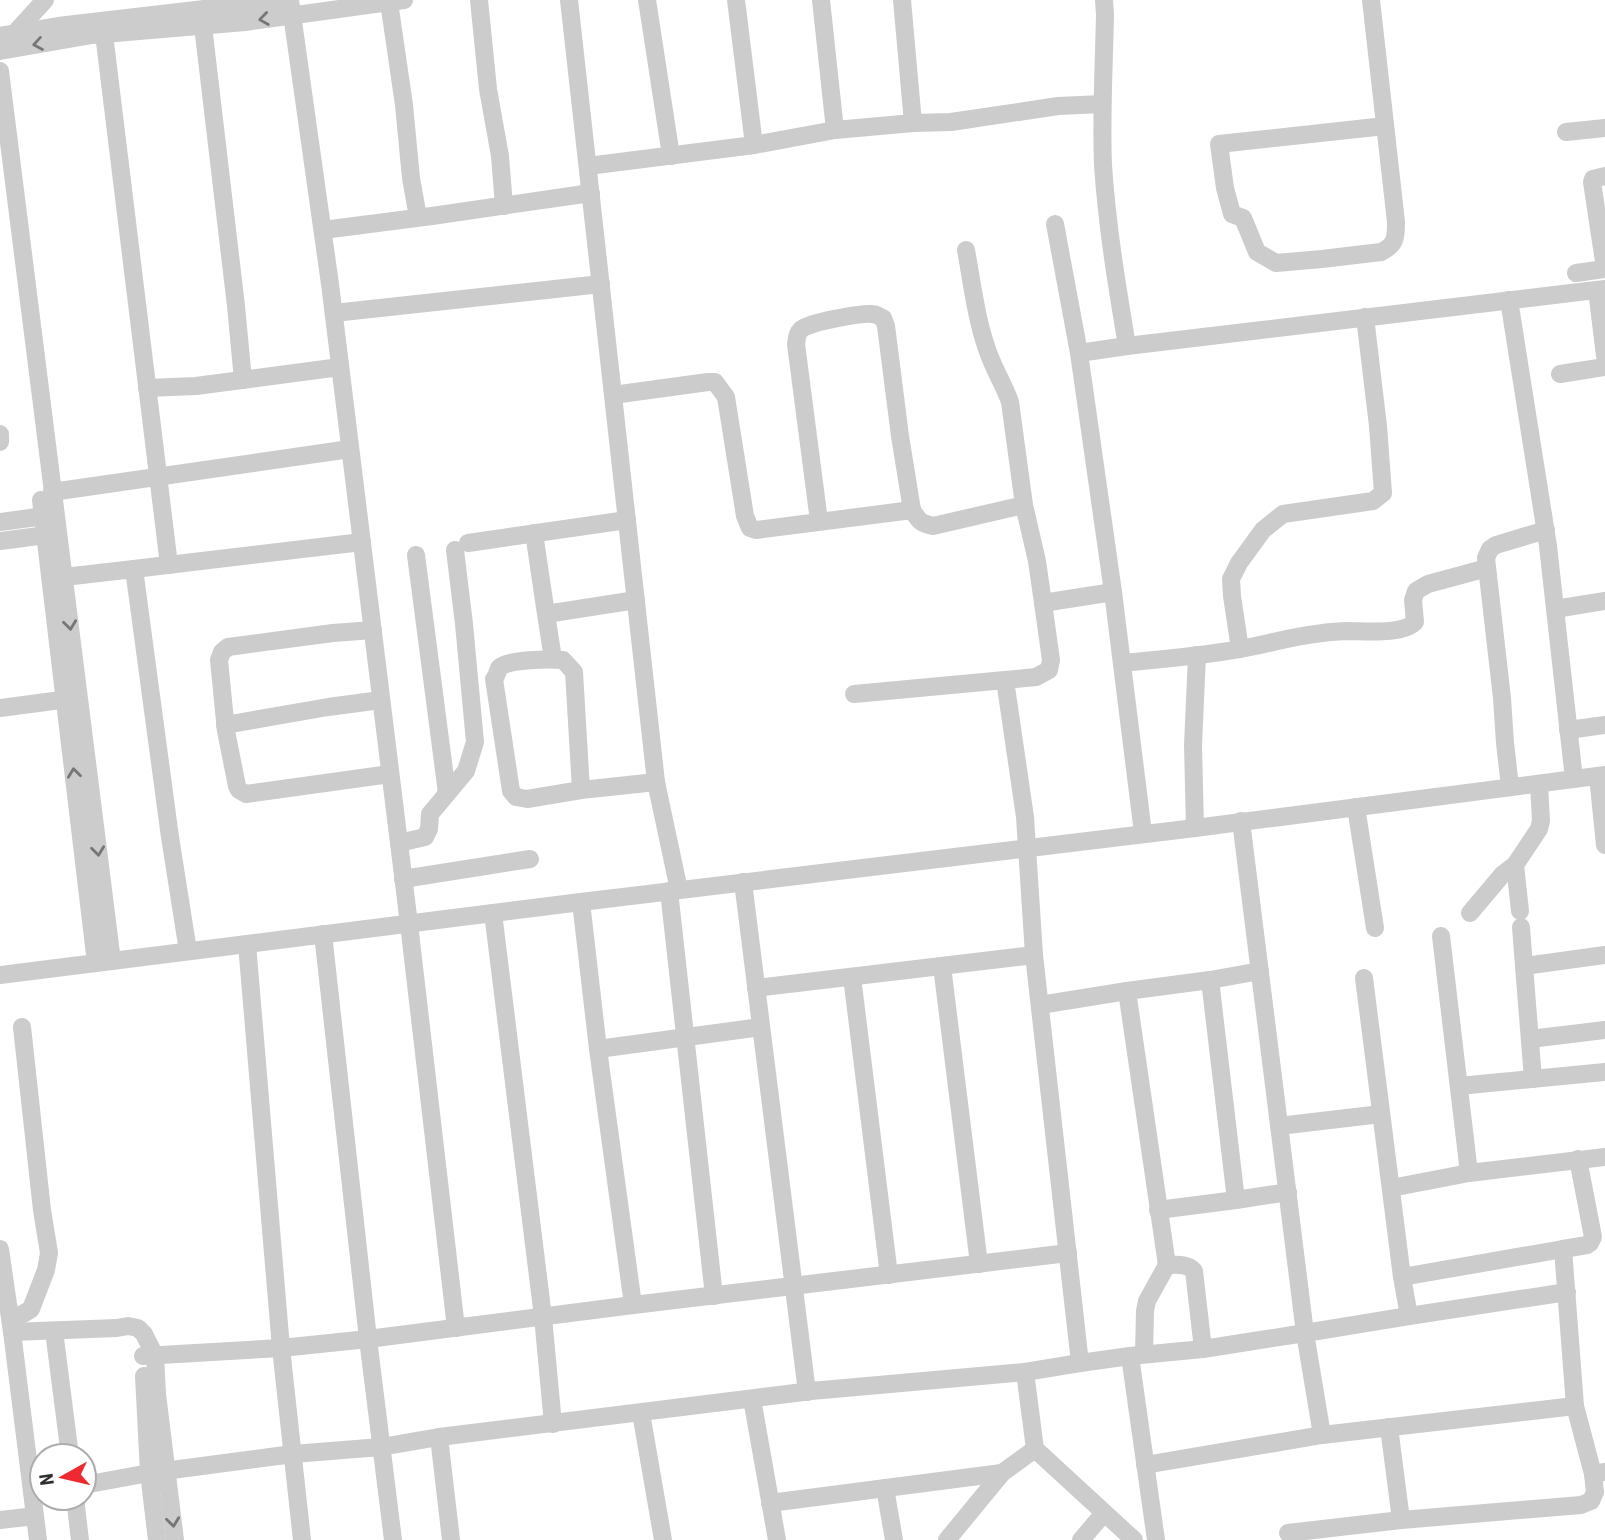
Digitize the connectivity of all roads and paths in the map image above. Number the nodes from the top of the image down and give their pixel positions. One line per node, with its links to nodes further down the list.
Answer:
1 (45, 0): 14 (street)
2 (479, 0): 30 (street)
3 (569, 0): 26 (street)
4 (647, 0): 25 (street)
5 (736, 0): 24 (street)
6 (821, 0): 22 (street)
7 (902, 0): 19 (street)
8 (1104, 0): 18 (street)
9 (1371, 0): 20 (street)
10 (397, 1): 11 (street); 31 (street)
11 (288, 5): 12 (street); 13 (street, one-way to 13); 33 (street)
12 (154, 7): 14 (street)
13 (203, 26): 15 (street); 48 (street)
14 (7, 34)
15 (104, 34): 16 (street, one-way to 16); 49 (street)
16 (0, 51)
17 (0, 71): 55 (street)
18 (1102, 104): 19 (street); 42 (street)
19 (913, 123): 22 (street)
20 (1385, 126): 20 (street)
21 (1605, 128): 23 (street)
22 (835, 130): 24 (street)
23 (1566, 132)
24 (754, 145): 25 (street)
25 (671, 156): 26 (street)
26 (588, 166): 29 (street)
27 (0, 167): 58 (street)
28 (1605, 177): 35 (street)
29 (591, 193): 30 (street); 37 (street)
30 (504, 206): 31 (street)
31 (418, 217): 33 (street)
32 (1055, 225): 43 (street)
33 (323, 230): 40 (street)
34 (966, 250): 56 (street)
35 (1605, 269): 36 (street)
36 (1576, 273)
37 (601, 284): 40 (street); 50 (street)
38 (1601, 289): 39 (street); 44 (street)
39 (1509, 300): 41 (street); 62 (street)
40 (334, 313): 45 (street)
41 (1365, 317): 42 (street); 79 (street)
42 (1127, 346): 43 (street)
43 (1079, 353): 72 (street)
44 (1605, 356)
45 (340, 367): 48 (street); 53 (street)
46 (1605, 367): 47 (street)
47 (1560, 374)
48 (243, 380): 49 (street)
49 (147, 388): 54 (street)
50 (613, 395): 59 (street); 60 (street)
51 (0, 434): 52 (street)
52 (0, 442)
53 (350, 449): 54 (street); 66 (street)
54 (158, 477): 55 (street); 68 (street)
55 (52, 492): 58 (street)
56 (1024, 505): 57 (street); 75 (street)
57 (912, 510): 60 (street); 60 (street)
58 (49, 515): 61 (street); 64 (street)
59 (627, 520): 63 (street); 73 (street)
60 (819, 521)
61 (0, 522)
62 (1546, 530): 69 (street); 76 (street)
63 (534, 533): 77 (street); 98 (street)
64 (51, 534): 65 (street); 71 (street); 85 (street)
65 (0, 541)
66 (362, 542): 68 (street); 78 (street)
67 (416, 555): 98 (street)
68 (169, 565): 70 (street)
69 (1487, 568): 79 (street); 96 (street)
70 (134, 569): 71 (street); 119 (street)
71 (64, 577): 85 (street, one-way to 85)
72 (1114, 592): 75 (street); 82 (street)
73 (636, 600): 77 (street); 94 (street)
74 (1605, 601): 76 (street)
75 (1043, 603): 83 (street)
76 (1555, 609): 90 (street)
77 (546, 614): 81 (street)
78 (373, 630): 86 (street); 88 (street)
79 (1240, 649): 80 (street)
80 (1197, 655): 82 (street); 101 (street)
81 (553, 659): 97 (street); 97 (street)
82 (1122, 663): 102 (street)
83 (1005, 680): 84 (street); 105 (street)
84 (854, 694)
85 (72, 699): 87 (street); 122 (street)
86 (381, 700): 88 (street); 91 (street)
87 (0, 708)
88 (225, 725): 91 (street)
89 (1605, 725): 90 (street)
90 (1568, 730): 93 (street)
91 (390, 774): 103 (street)
92 (1602, 776): 93 (street); 104 (street)
93 (1574, 779): 95 (street)
94 (656, 782): 97 (street); 110 (street)
95 (1539, 783): 96 (street); 107 (street)
96 (1510, 787): 99 (street)
97 (581, 790)
98 (447, 793): 103 (street)
99 (1356, 807): 100 (street); 115 (street)
100 (1241, 821): 101 (street); 125 (street)
101 (1195, 828): 102 (street)
102 (1143, 834): 105 (street)
103 (399, 843): 108 (street)
104 (1605, 845)
105 (1027, 848): 109 (street); 120 (street)
106 (530, 859): 108 (street)
107 (1515, 865): 113 (street); 124 (street)
108 (403, 879): 114 (street)
109 (743, 882): 110 (street); 130 (street)
110 (674, 890): 111 (street); 136 (street)
111 (581, 902): 112 (street); 138 (street)
112 (493, 913): 114 (street); 163 (street)
113 (1470, 913)
114 (409, 923): 116 (street); 165 (street)
115 (1375, 928)
116 (323, 934): 118 (street); 168 (street)
117 (1441, 936): 141 (street)
118 (247, 944): 119 (street); 169 (street)
119 (188, 951): 122 (street)
120 (1034, 955): 123 (street); 132 (street)
121 (1605, 955): 124 (street)
122 (104, 962): 126 (street)
123 (942, 966): 127 (street); 154 (street)
124 (1524, 966): 137 (street)
125 (1260, 971): 129 (street); 143 (street)
126 (0, 975)
127 (852, 977): 130 (street); 156 (street)
128 (1364, 978): 142 (street)
129 (1210, 980): 131 (street); 149 (street)
130 (756, 988): 134 (street)
131 (1127, 991): 132 (street); 150 (street)
132 (1040, 1005): 153 (street)
133 (22, 1027): 164 (street)
134 (761, 1027): 136 (street); 158 (street)
135 (1605, 1030): 137 (street)
136 (685, 1038): 138 (street); 160 (street)
137 (1530, 1038): 140 (street)
138 (598, 1049): 161 (street)
139 (1605, 1072): 140 (street)
140 (1534, 1079): 141 (street)
141 (1459, 1086): 146 (street)
142 (1381, 1114): 143 (street); 147 (street)
143 (1279, 1126): 148 (street)
144 (1605, 1157): 145 (street)
145 (1578, 1159): 146 (street); 152 (street)
146 (1469, 1173): 147 (street)
147 (1391, 1188): 157 (street)
148 (1288, 1192): 149 (street); 167 (street)
149 (1236, 1200): 150 (street)
150 (1158, 1210): 155 (street)
151 (0, 1249): 164 (street)
152 (1563, 1249): 157 (street); 159 (street)
153 (1068, 1253): 154 (street); 173 (street)
154 (979, 1264): 156 (street)
155 (1167, 1265): 170 (street); 172 (street)
156 (889, 1275): 158 (street)
157 (1402, 1276): 162 (street)
158 (793, 1287): 160 (street); 176 (street)
159 (1567, 1292): 162 (street); 178 (street)
160 (714, 1296): 161 (street)
161 (633, 1305): 163 (street)
162 (1409, 1316): 167 (street)
163 (543, 1317): 165 (street); 180 (street)
164 (11, 1325): 166 (street); 174 (street)
165 (456, 1328): 168 (street)
166 (54, 1331): 171 (street); 184 (street)
167 (1305, 1333): 170 (street); 182 (street)
168 (368, 1339): 169 (street); 185 (street)
169 (281, 1348): 171 (street); 187 (street)
170 (1203, 1349): 172 (street)
171 (148, 1352): 189 (street)
172 (1137, 1355): 173 (street); 188 (street)
173 (1080, 1363): 175 (street)
174 (8, 1365): 197 (street)
175 (1026, 1372): 176 (street); 186 (street)
176 (807, 1392): 177 (street)
177 (752, 1399): 179 (street); 194 (street)
178 (1575, 1406): 181 (street); 190 (street)
179 (641, 1413): 180 (street); 208 (street)
180 (553, 1424): 183 (street)
181 (1389, 1427): 182 (street); 199 (street)
182 (1322, 1434): 188 (street)
183 (439, 1437): 185 (street); 207 (street)
184 (68, 1442)
185 (380, 1447): 187 (street); 206 (street)
186 (1035, 1449): 191 (street); 196 (street)
187 (293, 1454): 189 (street); 205 (street)
188 (1145, 1465): 214 (street)
189 (158, 1472): 192 (street); 203 (street); 204 (street, one-way to 204)
190 (1599, 1473): 199 (street)
191 (1002, 1474): 193 (street); 211 (street)
192 (98, 1483)
193 (885, 1489): 194 (street); 210 (street)
194 (770, 1503): 209 (street)
195 (77, 1512): 202 (street)
196 (1104, 1513): 212 (street); 213 (street)
197 (34, 1516): 198 (street); 201 (street)
198 (0, 1520)
199 (1401, 1520): 200 (street)
200 (1288, 1533)
201 (37, 1540)
202 (80, 1540)
203 (157, 1540)
204 (175, 1540)
205 (302, 1540)
206 (393, 1540)
207 (451, 1540)
208 (663, 1540)
209 (777, 1540)
210 (894, 1540)
211 (947, 1540)
212 (1082, 1540)
213 (1134, 1540)
214 (1156, 1540)

